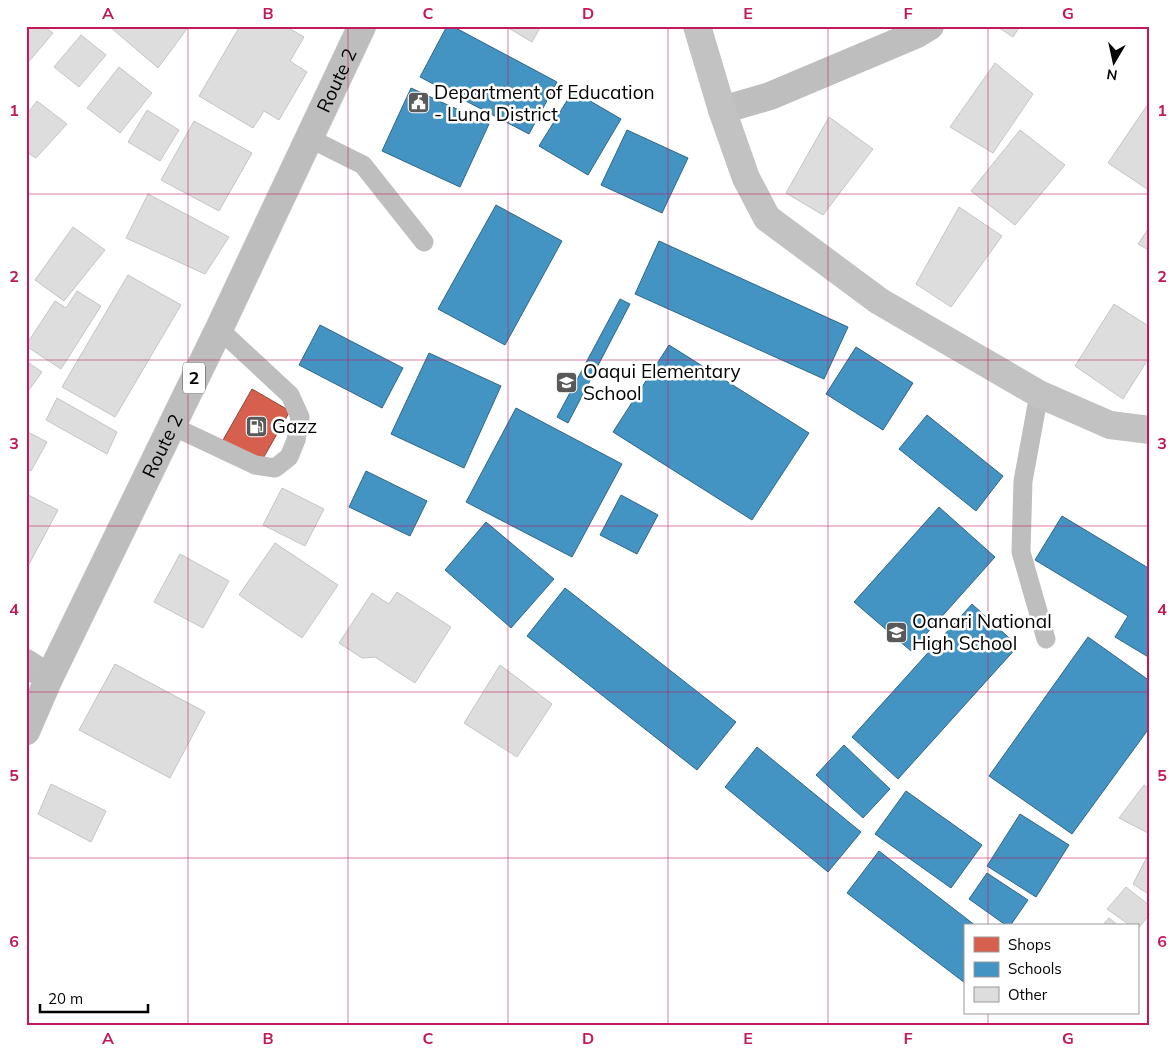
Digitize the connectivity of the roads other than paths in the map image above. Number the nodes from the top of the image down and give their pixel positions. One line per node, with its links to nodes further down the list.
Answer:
1 (362, 26): 5 (highway, Route 2 / 2)
2 (697, 26): 4 (street)
3 (930, 26): 4 (street)
4 (722, 110): 8 (street)
5 (309, 138): 6 (lane); 7 (highway, Route 2 / 2)
6 (424, 242)
7 (219, 329): 9 (highway, Route 2 / 2); 9 (lane)
8 (1039, 394): 10 (street); 11 (lane)
9 (170, 425): 13 (highway, Route 2 / 2)
10 (1150, 430)
11 (1046, 639)
12 (26, 663): 13 (street)
13 (49, 678): 14 (highway, Route 2 / 2)
14 (26, 730)

